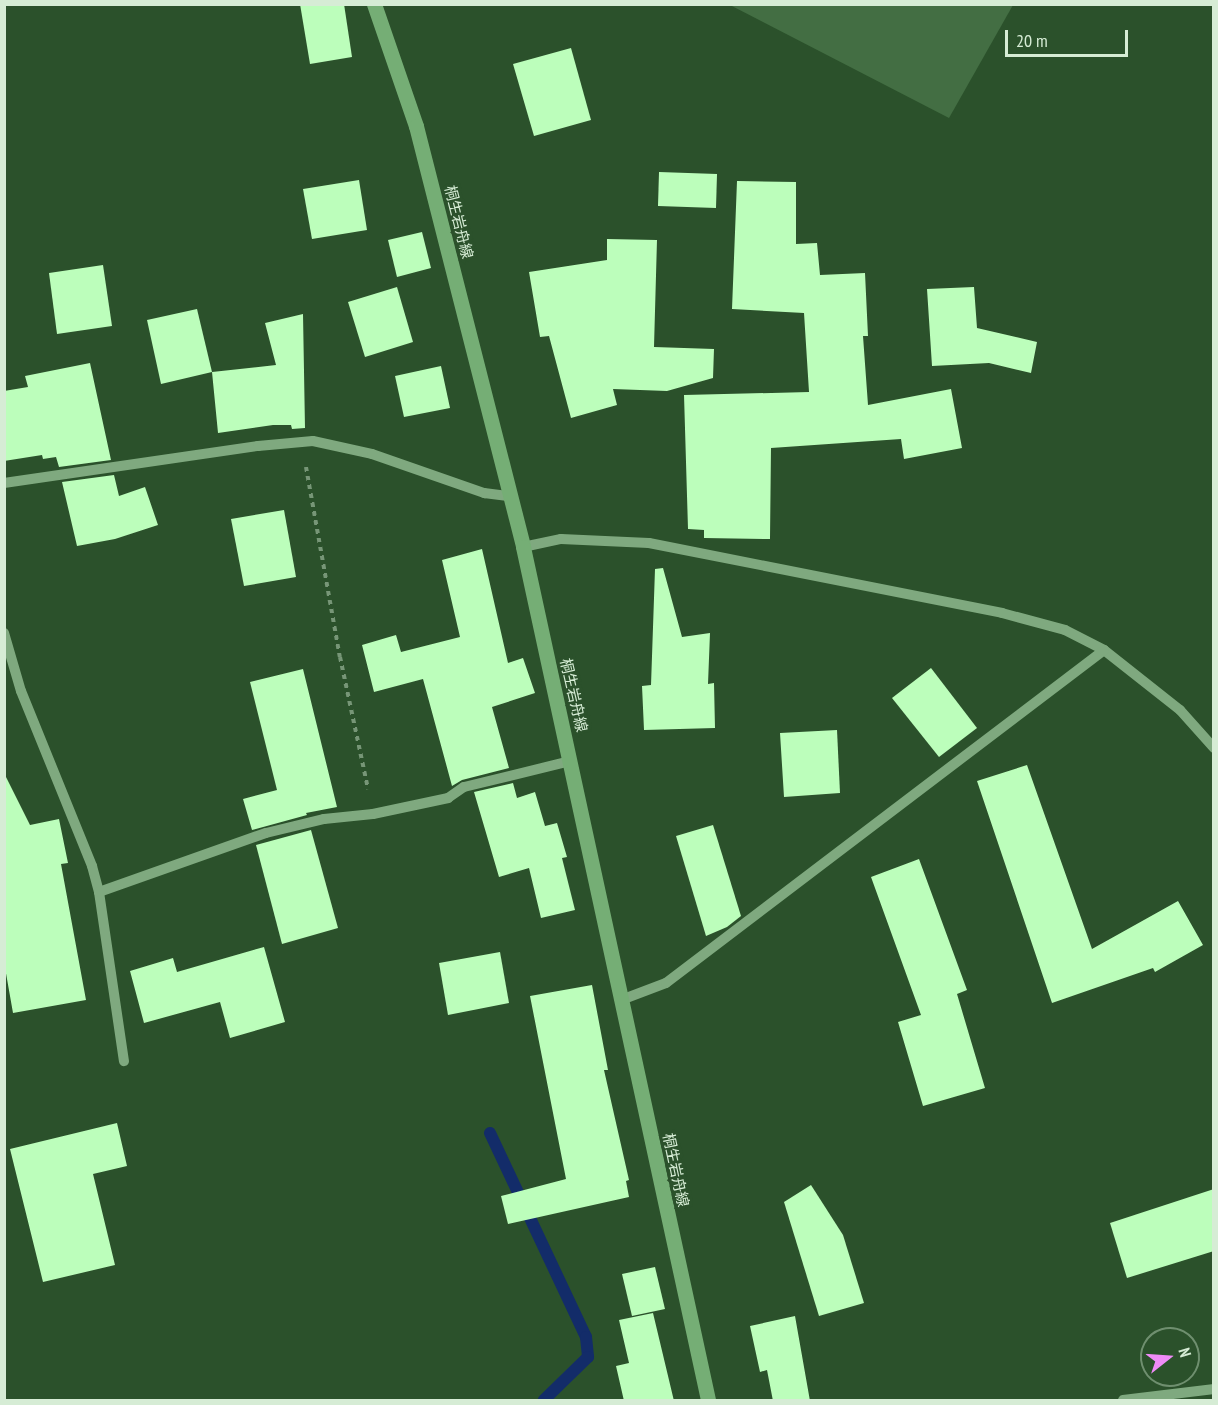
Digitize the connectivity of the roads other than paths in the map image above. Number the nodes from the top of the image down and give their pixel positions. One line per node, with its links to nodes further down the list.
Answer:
1 (374, 4): 3 (main road, 桐生岩舟線)
2 (4, 483): 3 (street)
3 (510, 496): 4 (main road, 桐生岩舟線)
4 (523, 547): 6 (street); 8 (main road, 桐生岩舟線)
5 (4, 633): 9 (street)
6 (1104, 650): 7 (street); 10 (street)
7 (1214, 748)
8 (571, 761): 9 (street); 10 (main road, 桐生岩舟線)
9 (99, 892): 11 (street)
10 (621, 1000): 13 (main road, 桐生岩舟線)
11 (124, 1061)
12 (1214, 1389): 14 (street)
13 (708, 1401)
14 (1123, 1401)

